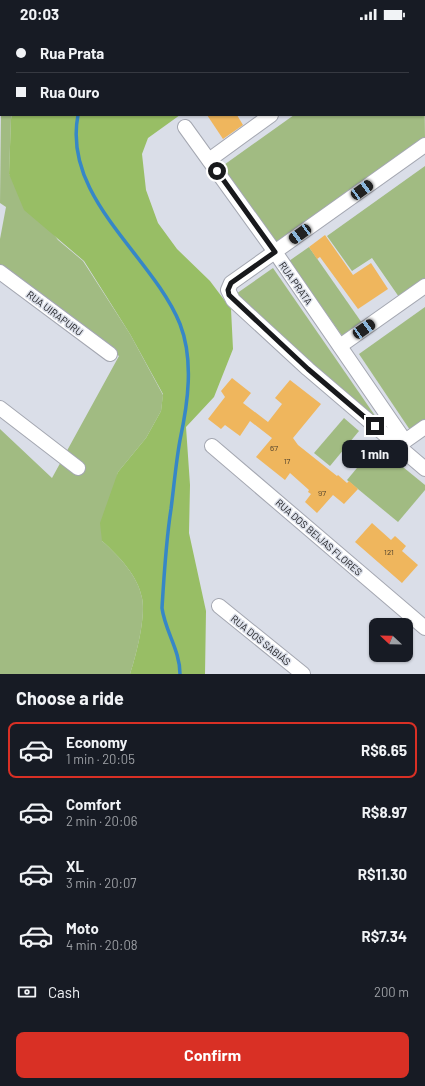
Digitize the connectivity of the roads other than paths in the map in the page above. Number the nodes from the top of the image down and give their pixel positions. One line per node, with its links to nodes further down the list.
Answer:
1 (270, 116): 4 (street)
2 (185, 127): 4 (street, RUA PRATA)
3 (425, 145): 5 (street)
4 (209, 160): 5 (street, RUA PRATA)
5 (275, 252): 8 (street, RUA PRATA); 12 (street)
6 (0, 272): 9 (street, RUA UIRAPURU)
7 (425, 286): 8 (street)
8 (340, 346): 12 (street, RUA PRATA)
9 (110, 354)
10 (0, 408): 14 (street)
11 (425, 427): 12 (street)
12 (401, 444): 15 (street)
13 (212, 446): 17 (street, RUA DOS BEIJAS FLORES)
14 (78, 468)
15 (425, 468)
16 (219, 606): 18 (street, RUA DOS SABIÁS)
17 (425, 628)
18 (303, 674)

